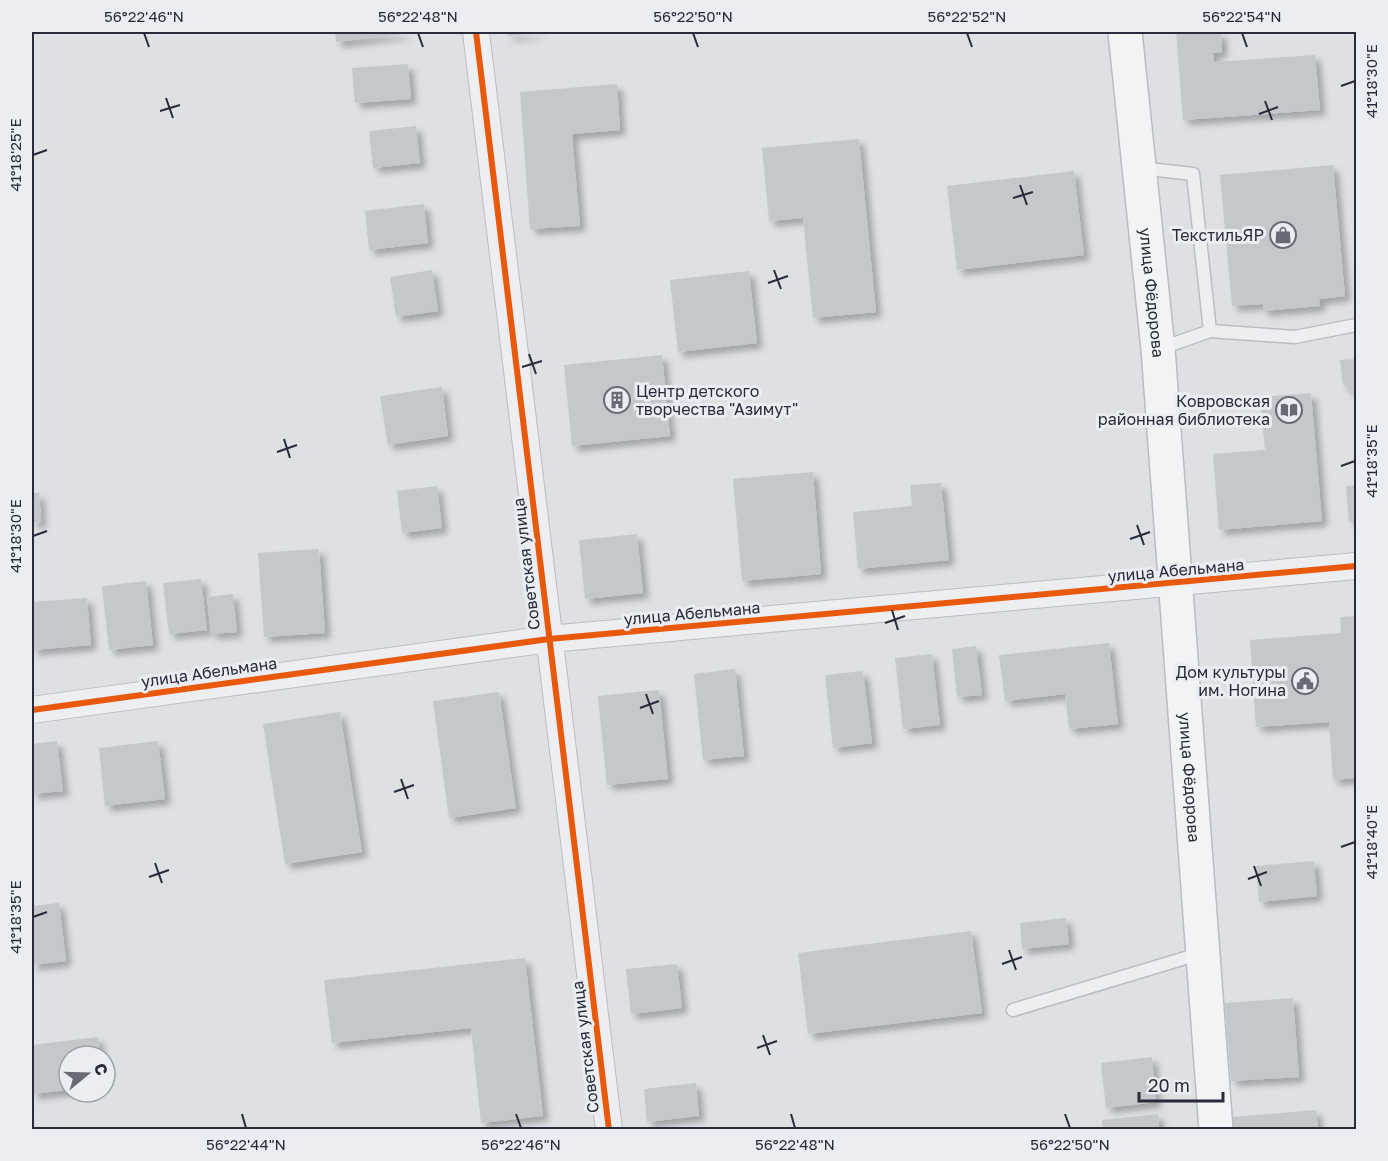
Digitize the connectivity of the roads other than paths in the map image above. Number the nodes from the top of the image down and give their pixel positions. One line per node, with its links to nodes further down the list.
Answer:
1 (476, 32): 9 (street, Советская улица)
2 (1125, 32): 3 (main road, улица Фёдорова)
3 (1138, 167): 5 (lane); 6 (main road, улица Фёдорова)
4 (1356, 325): 5 (lane)
5 (1210, 332): 6 (lane)
6 (1158, 349): 8 (main road, улица Фёдорова)
7 (1356, 566): 8 (street, улица Абельмана)
8 (1176, 584): 9 (street, улица Абельмана); 11 (main road, улица Фёдорова)
9 (549, 639): 10 (street, улица Абельмана); 13 (street, Советская улица)
10 (32, 710)
11 (1203, 953): 12 (lane); 14 (main road, улица Фёдорова)
12 (1013, 1010)
13 (609, 1130)
14 (1216, 1130)

